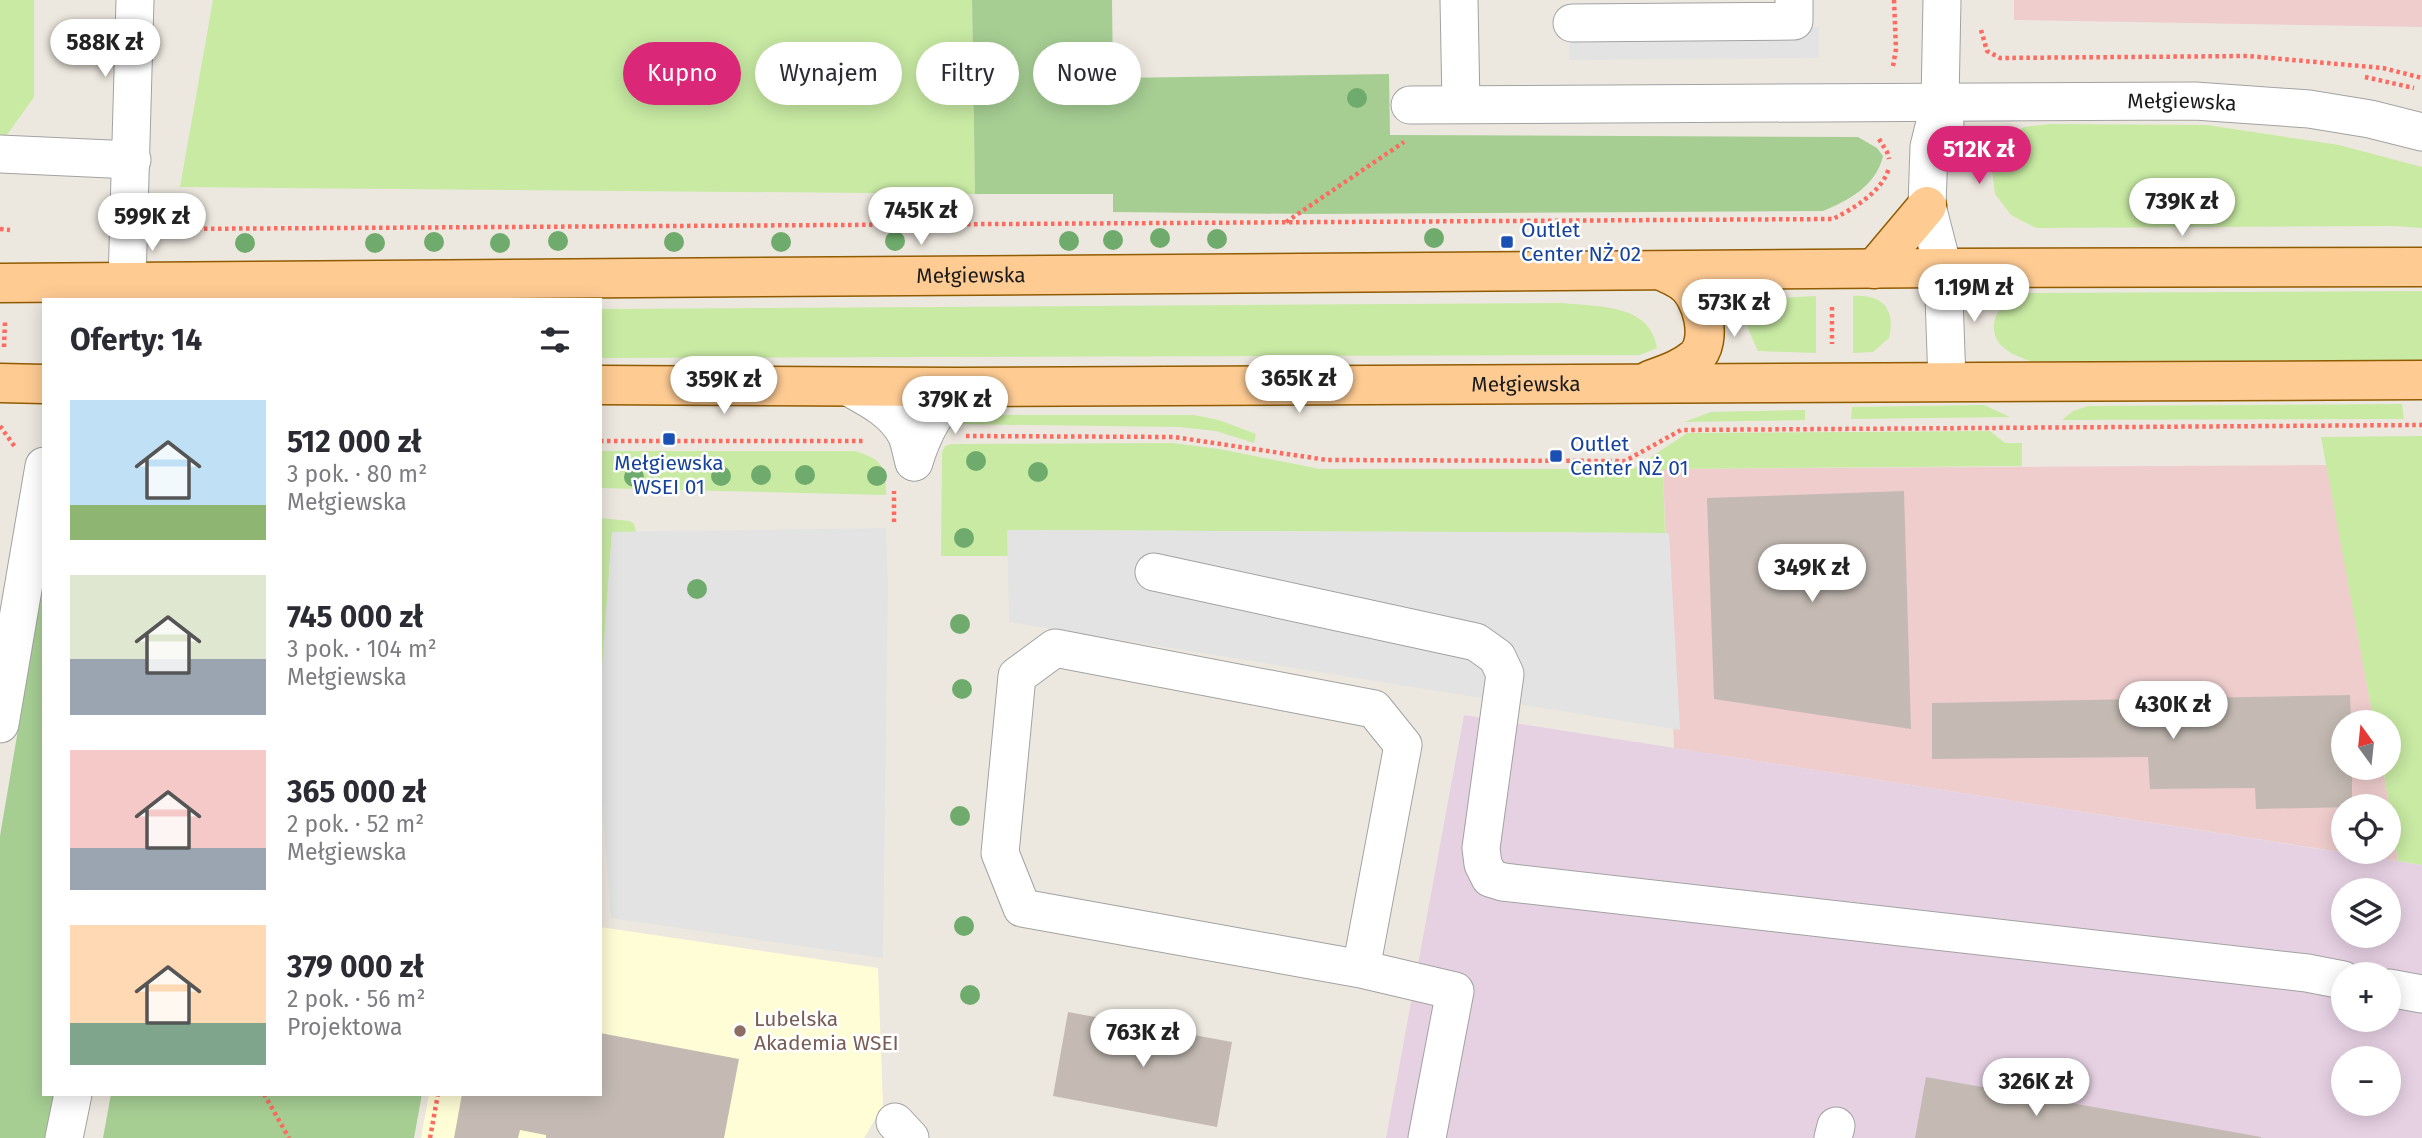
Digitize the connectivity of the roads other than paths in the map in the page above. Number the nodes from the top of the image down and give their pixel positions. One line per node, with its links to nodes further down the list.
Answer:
1 (135, 0): 11 (street)
2 (1459, 0): 7 (street)
3 (1794, 0): 5 (street)
4 (1942, 0): 6 (street)
5 (1572, 23)
6 (1940, 102): 7 (street, Mełgiewska); 9 (street, Mełgiewska); 12 (street); 14 (street)
7 (1461, 104): 8 (street, Mełgiewska)
8 (1410, 105)
9 (2422, 132)
10 (0, 154): 11 (street)
11 (132, 160): 17 (street)
12 (1927, 206): 14 (street); 15 (main road)
13 (2422, 267): 14 (main road, Mełgiewska)
14 (1943, 268): 15 (main road, Mełgiewska); 23 (street)
15 (1874, 270): 16 (main road, Mełgiewska)
16 (1664, 272): 19 (main road, Mełgiewska); 25 (main road)
17 (127, 283): 18 (main road, Mełgiewska); 19 (main road, Mełgiewska)
18 (51, 291): 20 (main road, Mełgiewska)
19 (180, 291)
20 (3, 297)
21 (1, 371): 24 (main road)
22 (2422, 380): 23 (main road, Mełgiewska)
23 (1947, 382): 25 (main road, Mełgiewska)
24 (42, 383)
25 (1641, 383): 28 (main road, Mełgiewska)
26 (602, 386): 27 (main road, Mełgiewska)
27 (848, 387): 28 (main road, Mełgiewska); 28 (street)
28 (956, 387)
29 (42, 477): 31 (street)
30 (1154, 572): 33 (street)
31 (2, 701)
32 (1361, 969): 32 (street); 38 (street)
33 (2331, 978)
34 (2401, 990): 35 (street)
35 (2422, 994)
36 (73, 1096): 37 (street)
37 (64, 1138)
38 (1427, 1138)

